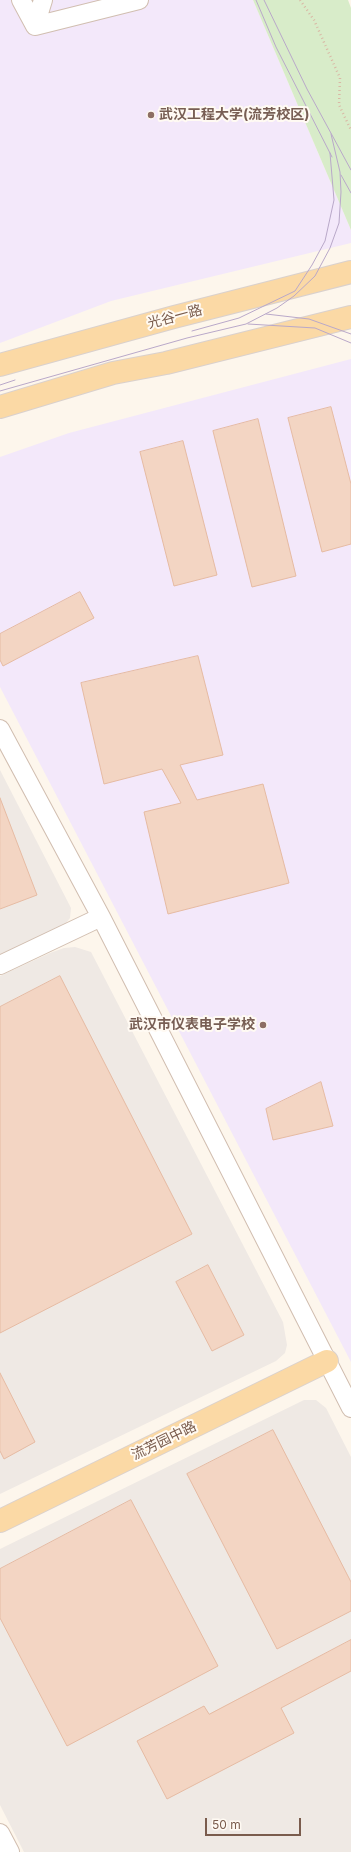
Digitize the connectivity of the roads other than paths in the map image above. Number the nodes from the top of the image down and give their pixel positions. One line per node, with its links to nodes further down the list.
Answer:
1 (21, 0): 4 (street)
2 (43, 0): 4 (street)
3 (139, 0): 4 (street)
4 (35, 26)
5 (351, 272): 7 (main road, 光谷一路)
6 (351, 317): 8 (main road)
7 (0, 365)
8 (0, 407)
9 (0, 729): 10 (street)
10 (101, 917): 11 (street); 12 (street)
11 (0, 965)
12 (327, 1361): 13 (street); 14 (main road, 流芳园中路)
13 (351, 1408)
14 (0, 1521)
15 (0, 1834): 16 (street)
16 (10, 1852)

